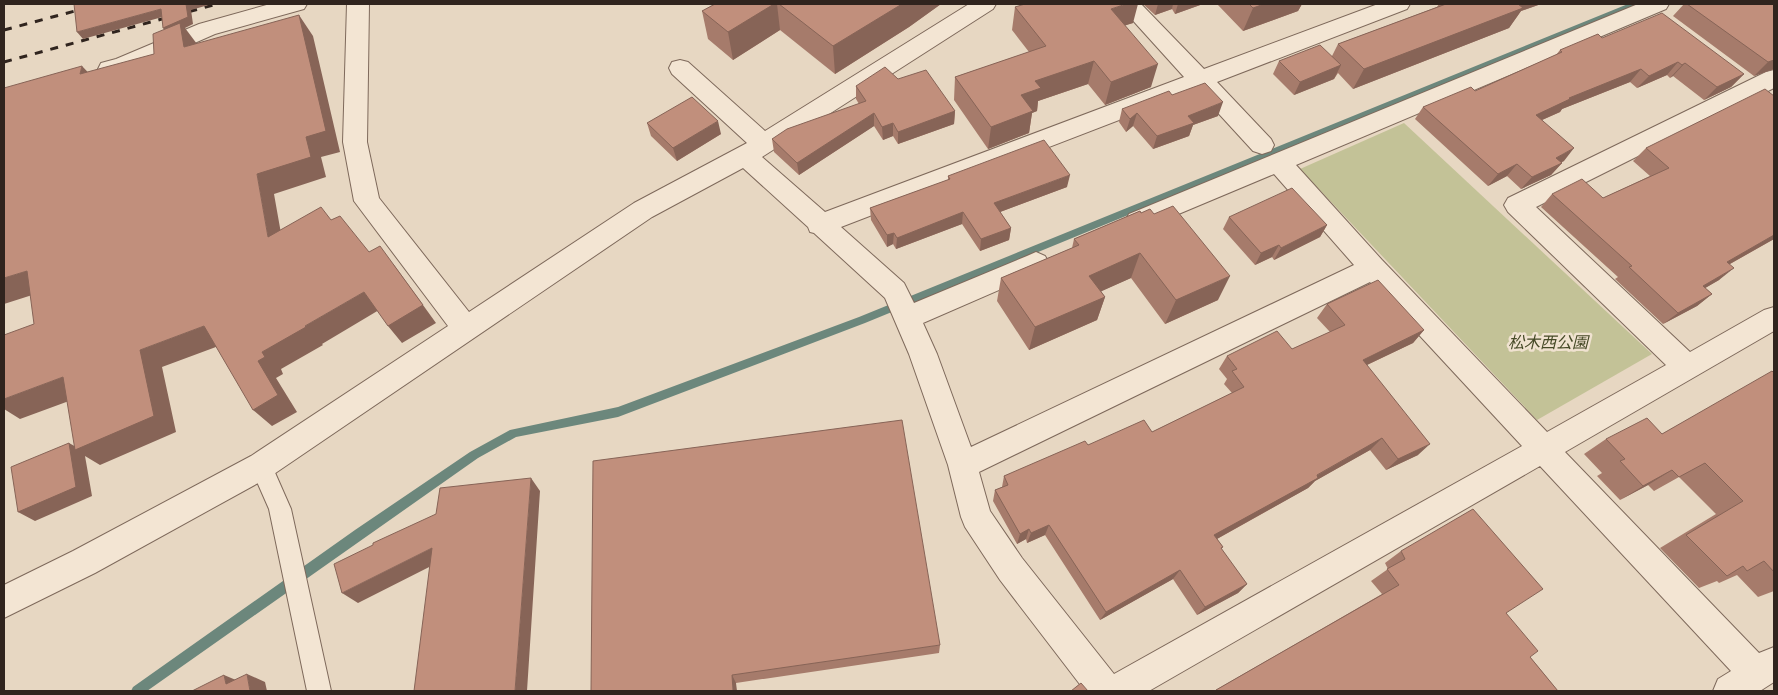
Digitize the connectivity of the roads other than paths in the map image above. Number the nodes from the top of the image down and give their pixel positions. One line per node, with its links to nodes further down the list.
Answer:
1 (296, 4): 9 (street)
2 (358, 4): 21 (street)
3 (985, 4): 13 (street)
4 (1129, 4): 10 (street)
5 (1399, 4): 10 (street)
6 (1647, 5): 7 (street); 14 (street)
7 (1668, 26)
8 (680, 68): 13 (street)
9 (86, 76)
10 (1200, 80): 14 (street); 15 (street)
11 (1754, 81): 12 (street); 22 (street)
12 (1774, 105)
13 (754, 150): 15 (street); 21 (street)
14 (1270, 154): 16 (street); 18 (street)
15 (819, 225): 19 (street)
16 (1116, 230)
17 (1061, 253): 19 (street)
18 (1373, 268): 23 (street); 24 (street)
19 (902, 306): 24 (street)
20 (1774, 318): 22 (street)
21 (466, 328): 25 (street)
22 (1688, 368): 23 (street)
23 (1544, 449): 27 (street); 30 (street)
24 (963, 464): 29 (street)
25 (261, 466): 26 (street); 28 (lane)
26 (4, 602)
27 (1754, 676)
28 (319, 691)
29 (1106, 691)
30 (1117, 691)

